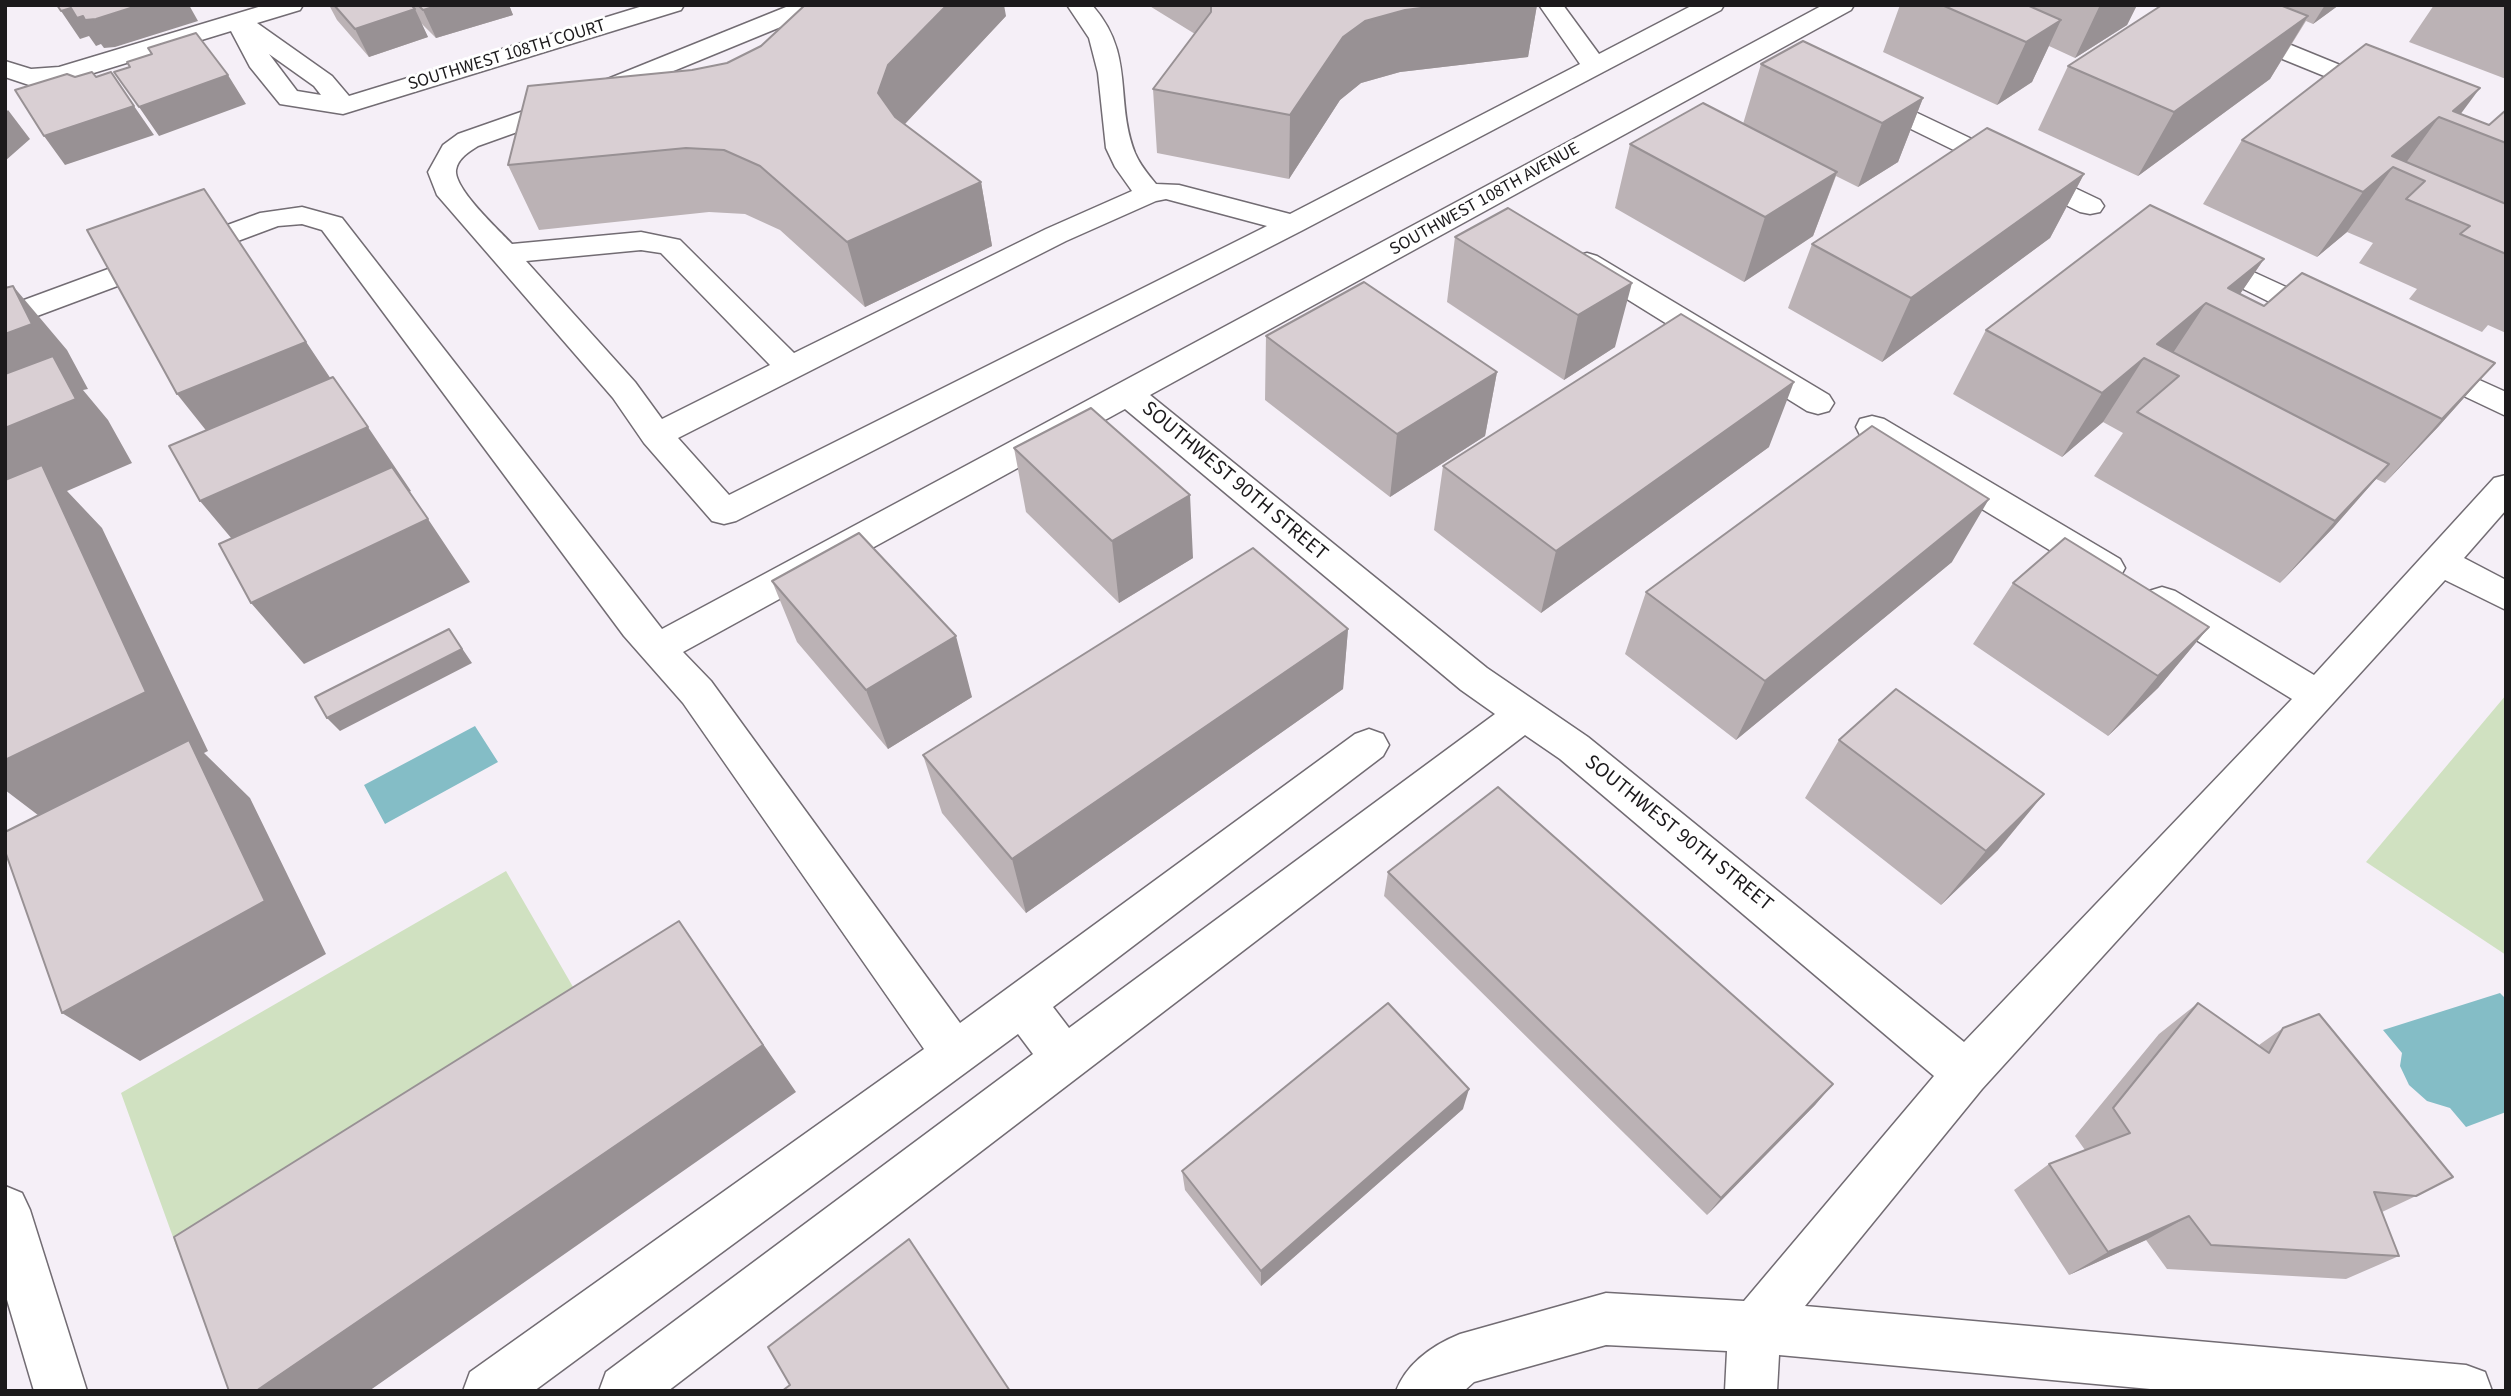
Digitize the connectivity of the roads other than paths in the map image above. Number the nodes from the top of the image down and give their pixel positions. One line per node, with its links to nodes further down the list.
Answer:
1 (291, 5): 9 (street)
2 (672, 5): 9 (street, SOUTHWEST 108TH COURT)
3 (813, 5): 19 (street)
4 (1079, 5): 14 (street)
5 (1551, 5): 10 (street)
6 (1712, 5): 10 (street)
7 (1842, 5): 24 (street, SOUTHWEST 108TH AVENUE)
8 (2171, 5): 13 (street)
9 (239, 22): 11 (street)
10 (1595, 67): 16 (street)
11 (5, 69)
12 (1852, 90): 15 (street)
13 (2402, 99)
14 (1149, 194): 16 (street); 23 (street)
15 (2090, 206)
16 (1293, 224): 28 (street)
17 (2171, 242): 21 (street)
18 (1569, 251): 25 (street)
19 (503, 254): 23 (street); 28 (street)
20 (5, 318): 32 (street)
21 (2344, 327)
22 (2394, 351): 26 (street)
23 (792, 369): 28 (street)
24 (1128, 394): 32 (street, SOUTHWEST 108TH AVENUE); 34 (street, SOUTHWEST 90TH STREET)
25 (1818, 402)
26 (2506, 405)
27 (1872, 427): 33 (street)
28 (656, 435)
29 (2506, 487): 30 (street)
30 (2441, 562): 31 (street); 33 (street)
31 (2506, 596)
32 (658, 648): 37 (street)
33 (2318, 696): 39 (street)
34 (1524, 714): 38 (street); 39 (street, SOUTHWEST 90TH STREET)
35 (1369, 745): 36 (street)
36 (1022, 1004): 37 (street); 38 (street)
37 (954, 1054): 43 (street)
38 (1065, 1058): 44 (street)
39 (1966, 1073): 41 (street)
40 (5, 1210): 42 (street)
41 (1755, 1327): 45 (street); 46 (street); 47 (street)
42 (61, 1391)
43 (489, 1391)
44 (625, 1391)
45 (1422, 1391)
46 (1751, 1391)
47 (2466, 1391)

